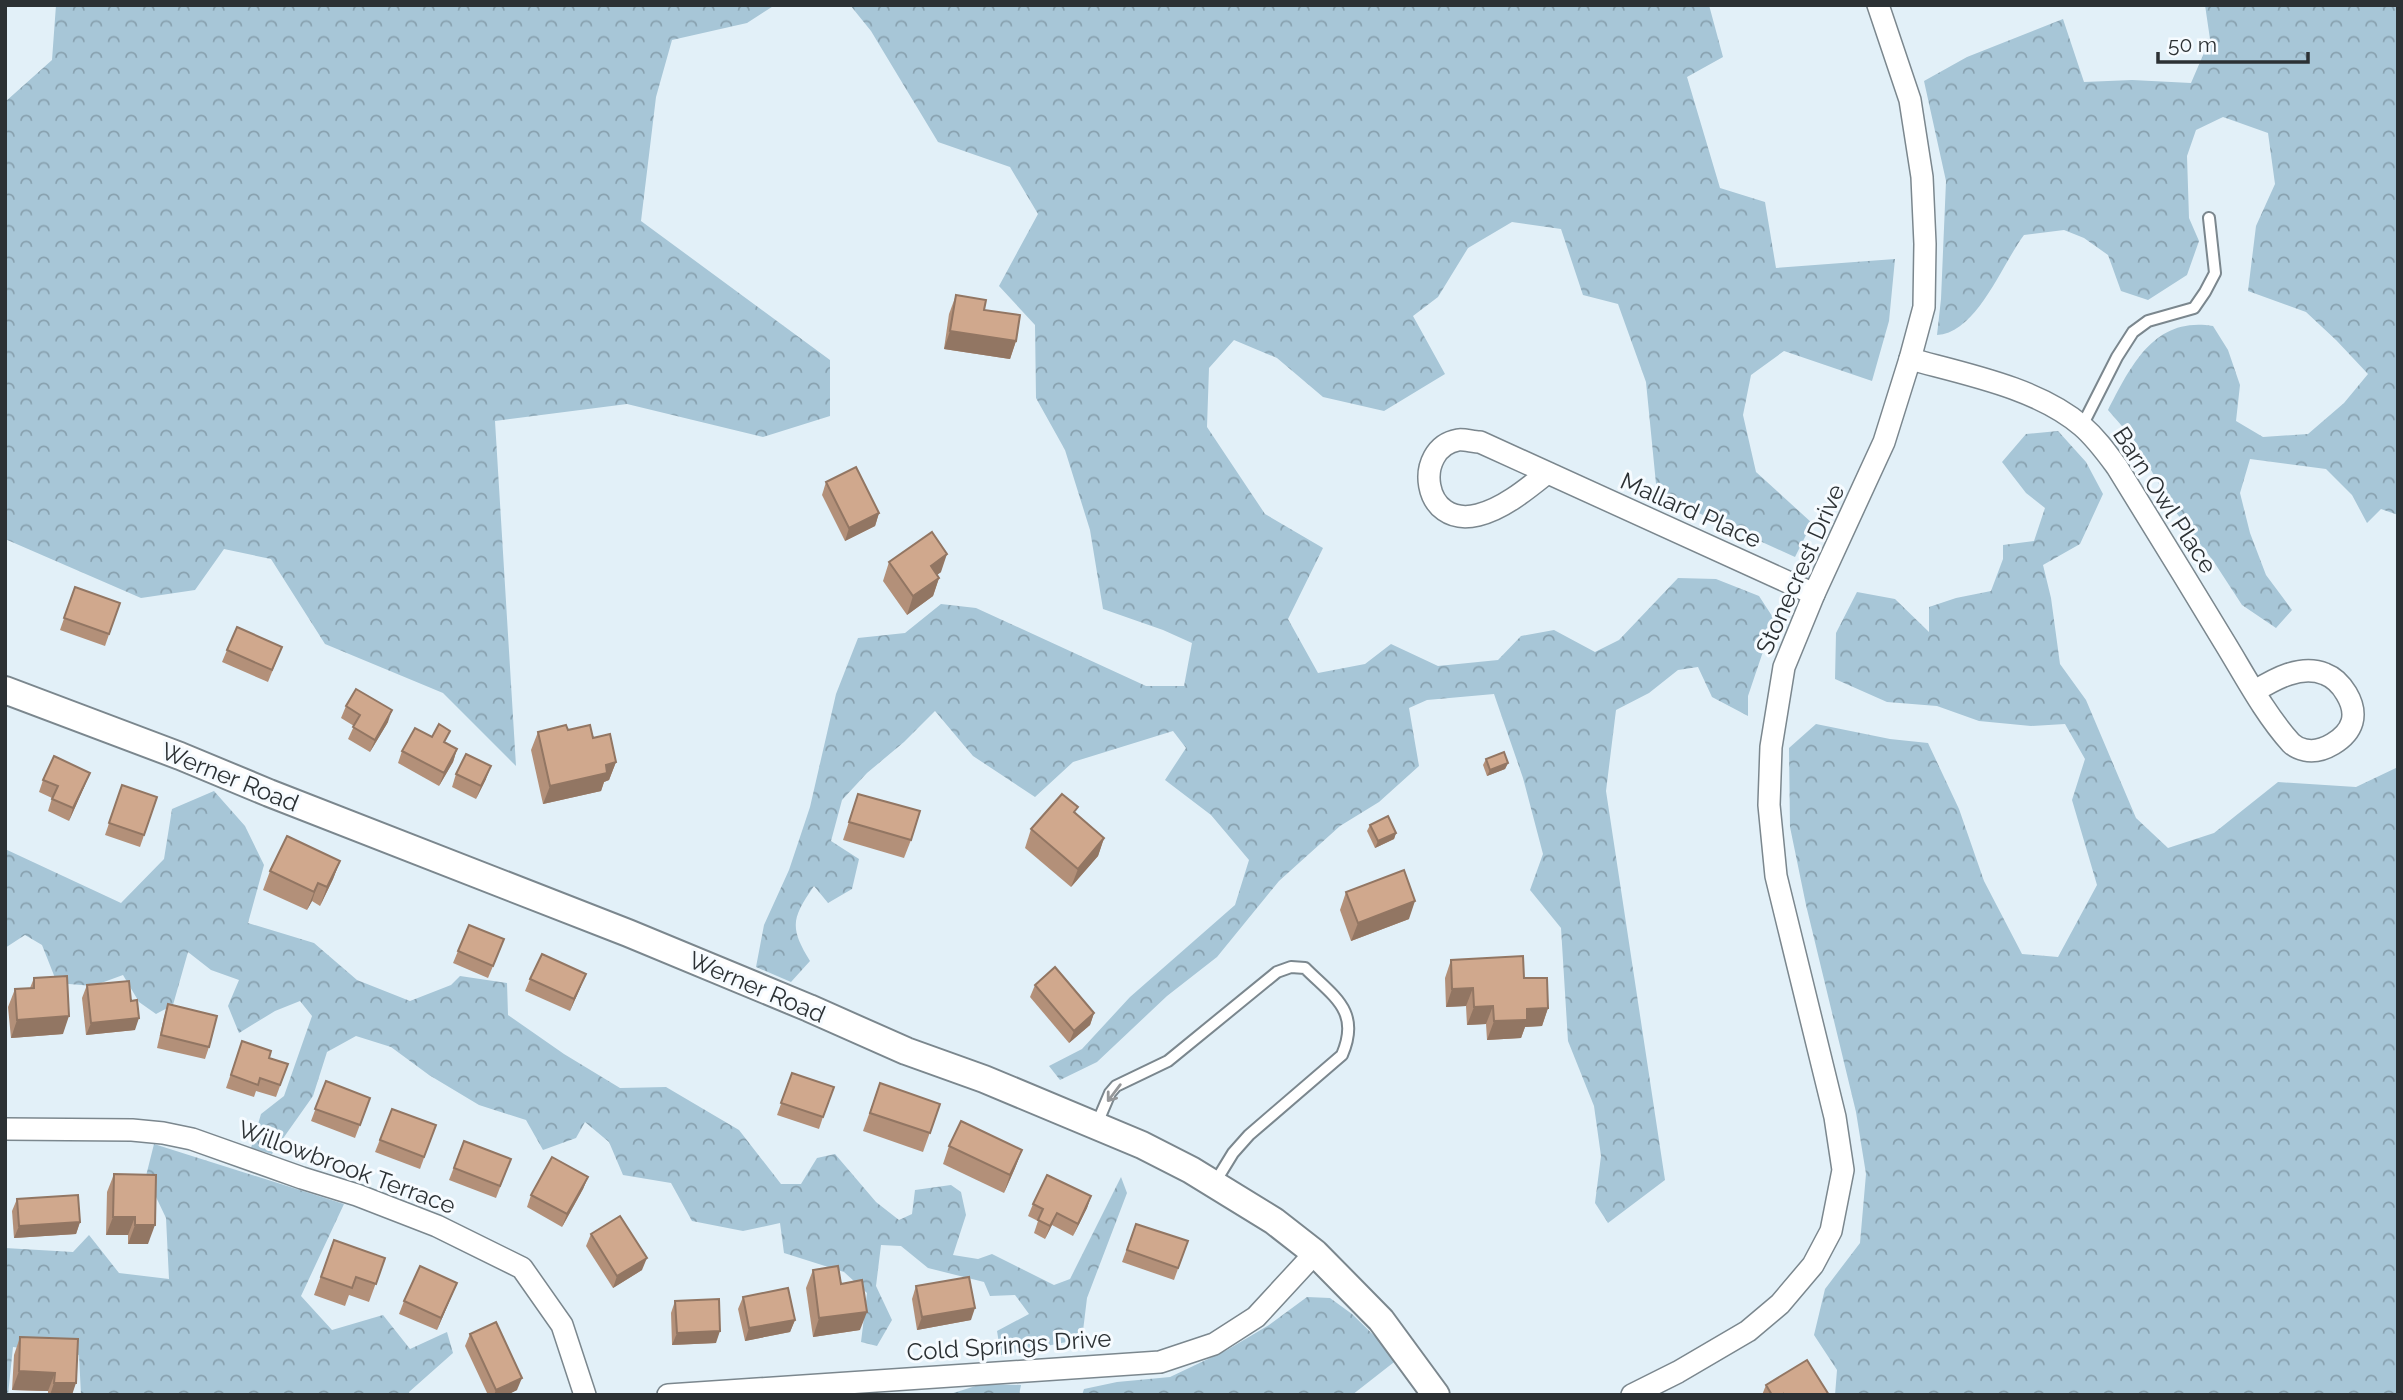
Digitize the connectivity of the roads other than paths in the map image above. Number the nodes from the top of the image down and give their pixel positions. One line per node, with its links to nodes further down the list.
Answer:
1 (1878, 5): 3 (street, Stonecrest Drive)
2 (2209, 218): 4 (lane)
3 (1910, 359): 4 (street, Barn Owl Place); 6 (street, Stonecrest Drive)
4 (2082, 426): 8 (street, Barn Owl Place)
5 (1547, 473): 5 (street, Mallard Place); 6 (street, Mallard Place)
6 (1814, 594): 16 (street, Stonecrest Drive)
7 (5, 690): 9 (street, Werner Road)
8 (2255, 691): 8 (street, Barn Owl Place)
9 (1096, 1126): 11 (street, Werner Road); 11 (lane, one-way to 9)
10 (5, 1129): 13 (street, Willowbrook Terrace)
11 (1214, 1184): 12 (street, Werner Road)
12 (1315, 1253): 14 (street, Cold Springs Drive); 15 (street, Werner Road)
13 (585, 1395)
14 (668, 1395)
15 (1436, 1395)
16 (1632, 1395)

